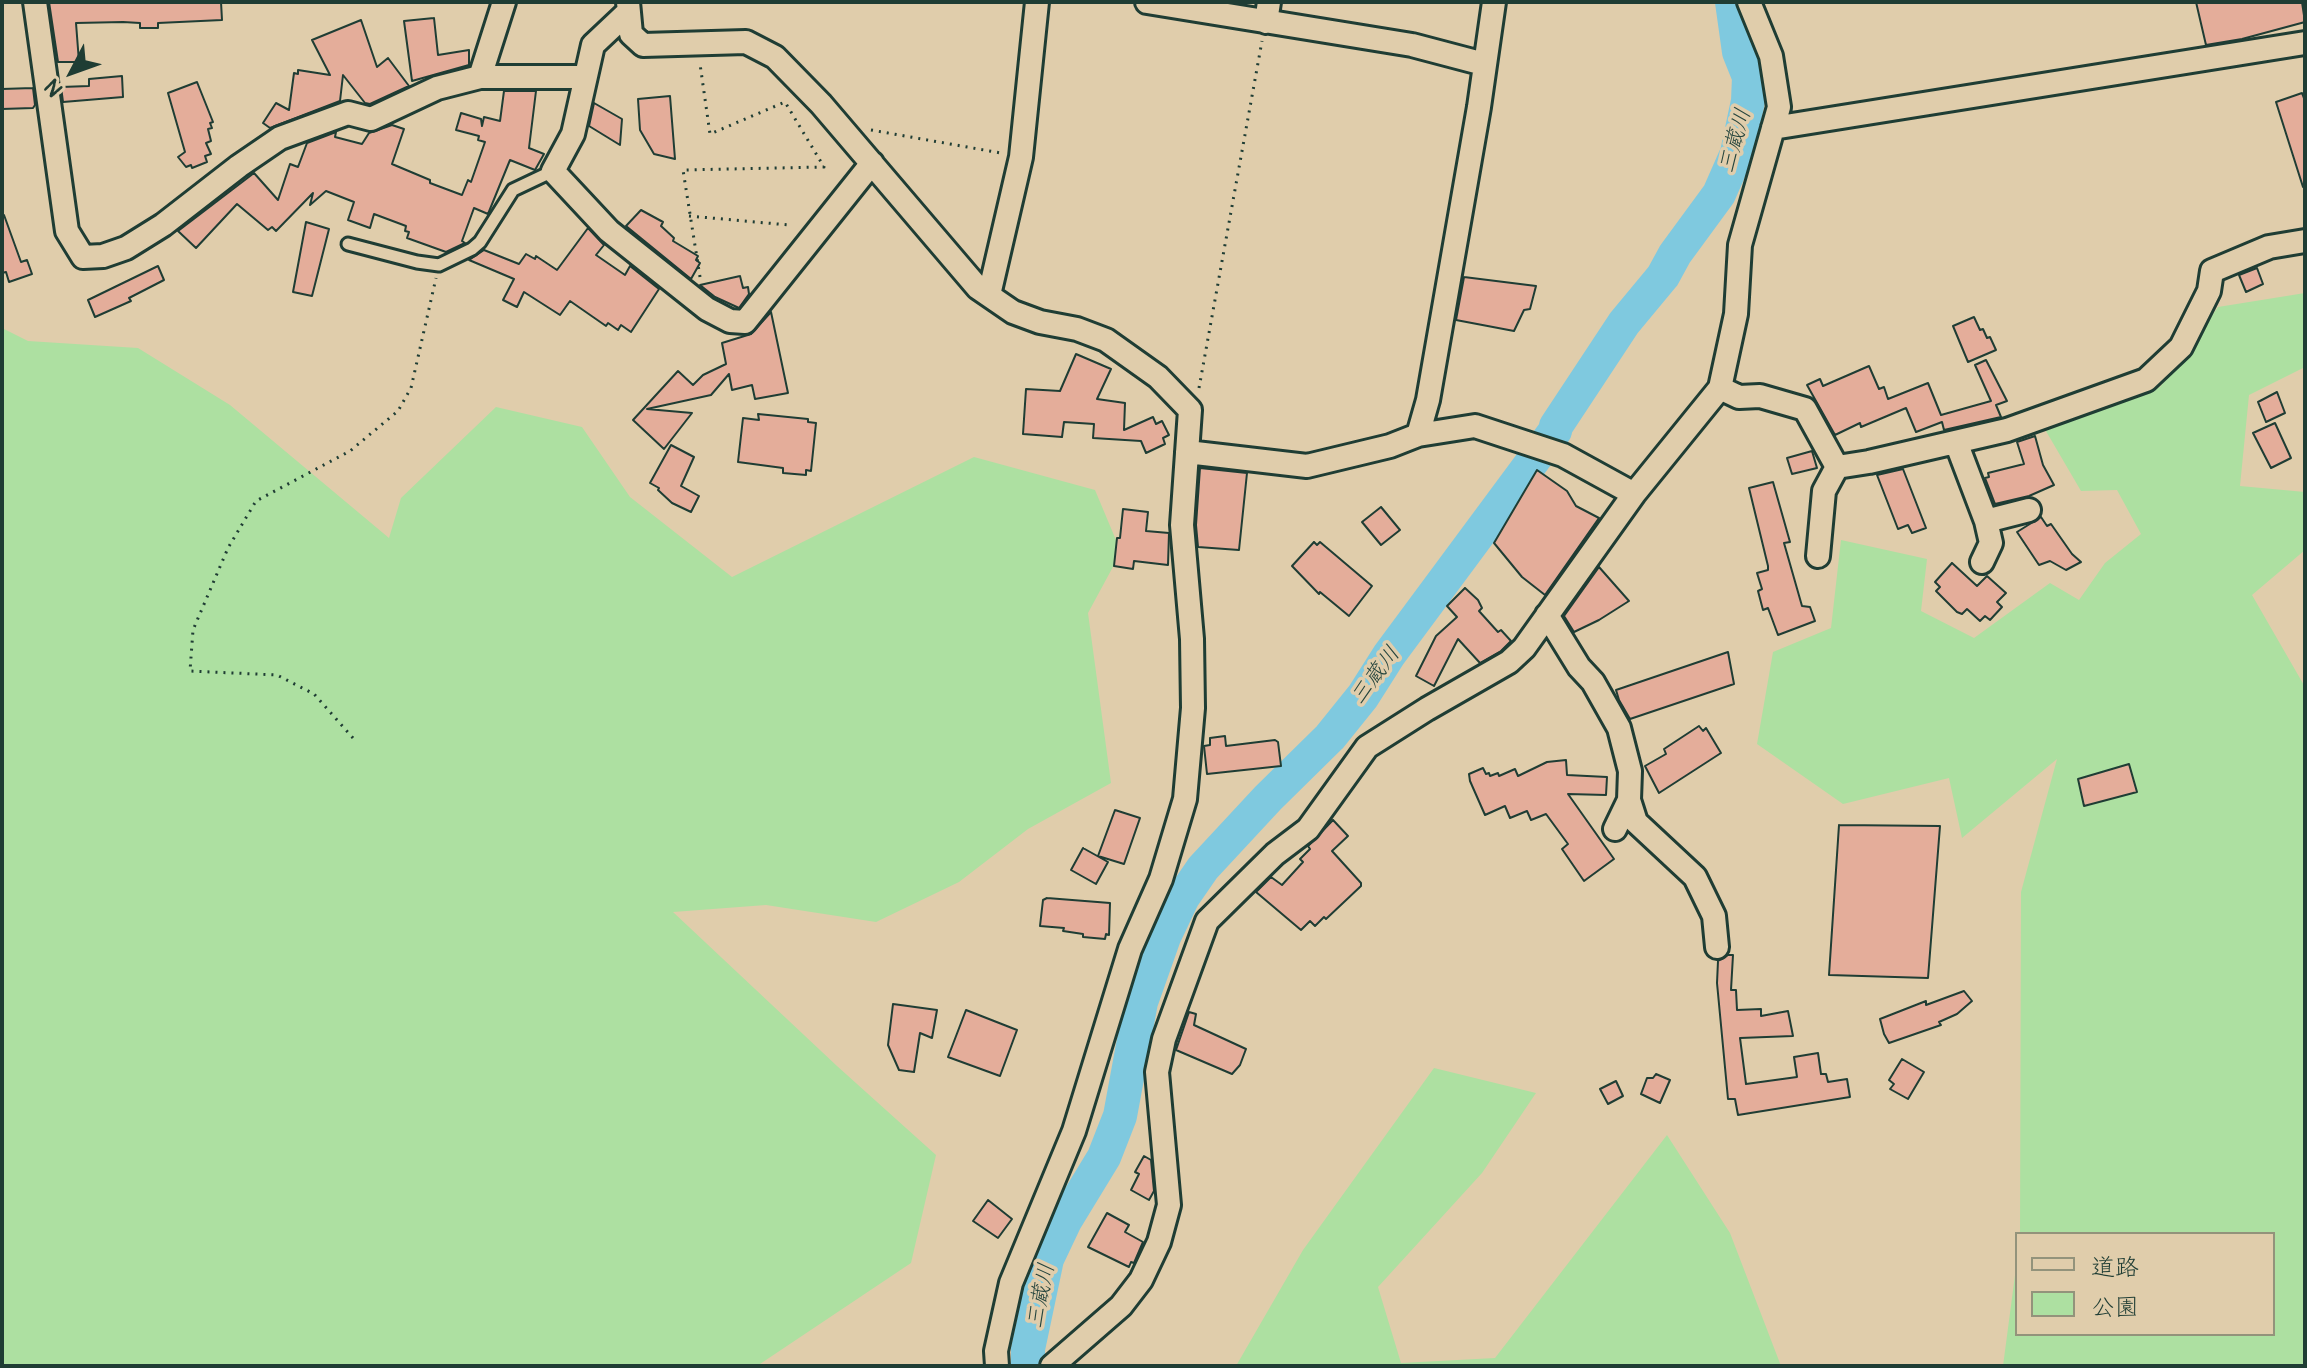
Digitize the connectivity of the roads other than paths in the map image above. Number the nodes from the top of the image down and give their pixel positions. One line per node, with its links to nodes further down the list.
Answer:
1 (35, 2): 11 (street)
2 (504, 2): 11 (street)
3 (1037, 2): 18 (street)
4 (1147, 2): 8 (street)
5 (1494, 2): 10 (street)
6 (1749, 2): 13 (street)
7 (628, 7): 12 (street); 14 (street)
8 (1267, 12): 10 (street)
9 (2305, 43): 13 (street)
10 (1484, 64): 20 (street)
11 (480, 77): 12 (street)
12 (585, 77): 15 (street)
13 (1773, 128): 19 (street)
14 (872, 163): 15 (street); 18 (street)
15 (553, 171): 17 (lane)
16 (2305, 241): 21 (street)
17 (348, 244)
18 (989, 295): 22 (street)
19 (1720, 388): 23 (street); 24 (street)
20 (1418, 435): 22 (street); 24 (street)
21 (1956, 442): 23 (street); 26 (street)
22 (1187, 452): 33 (street)
23 (1837, 467): 27 (street)
24 (1634, 494): 29 (street)
25 (2029, 510): 26 (street)
26 (1986, 521): 28 (street)
27 (1818, 556)
28 (1982, 562)
29 (1547, 615): 30 (street); 34 (street)
30 (1629, 800): 31 (street); 32 (street)
31 (1615, 829)
32 (1717, 947)
33 (997, 1366)
34 (1052, 1366)

